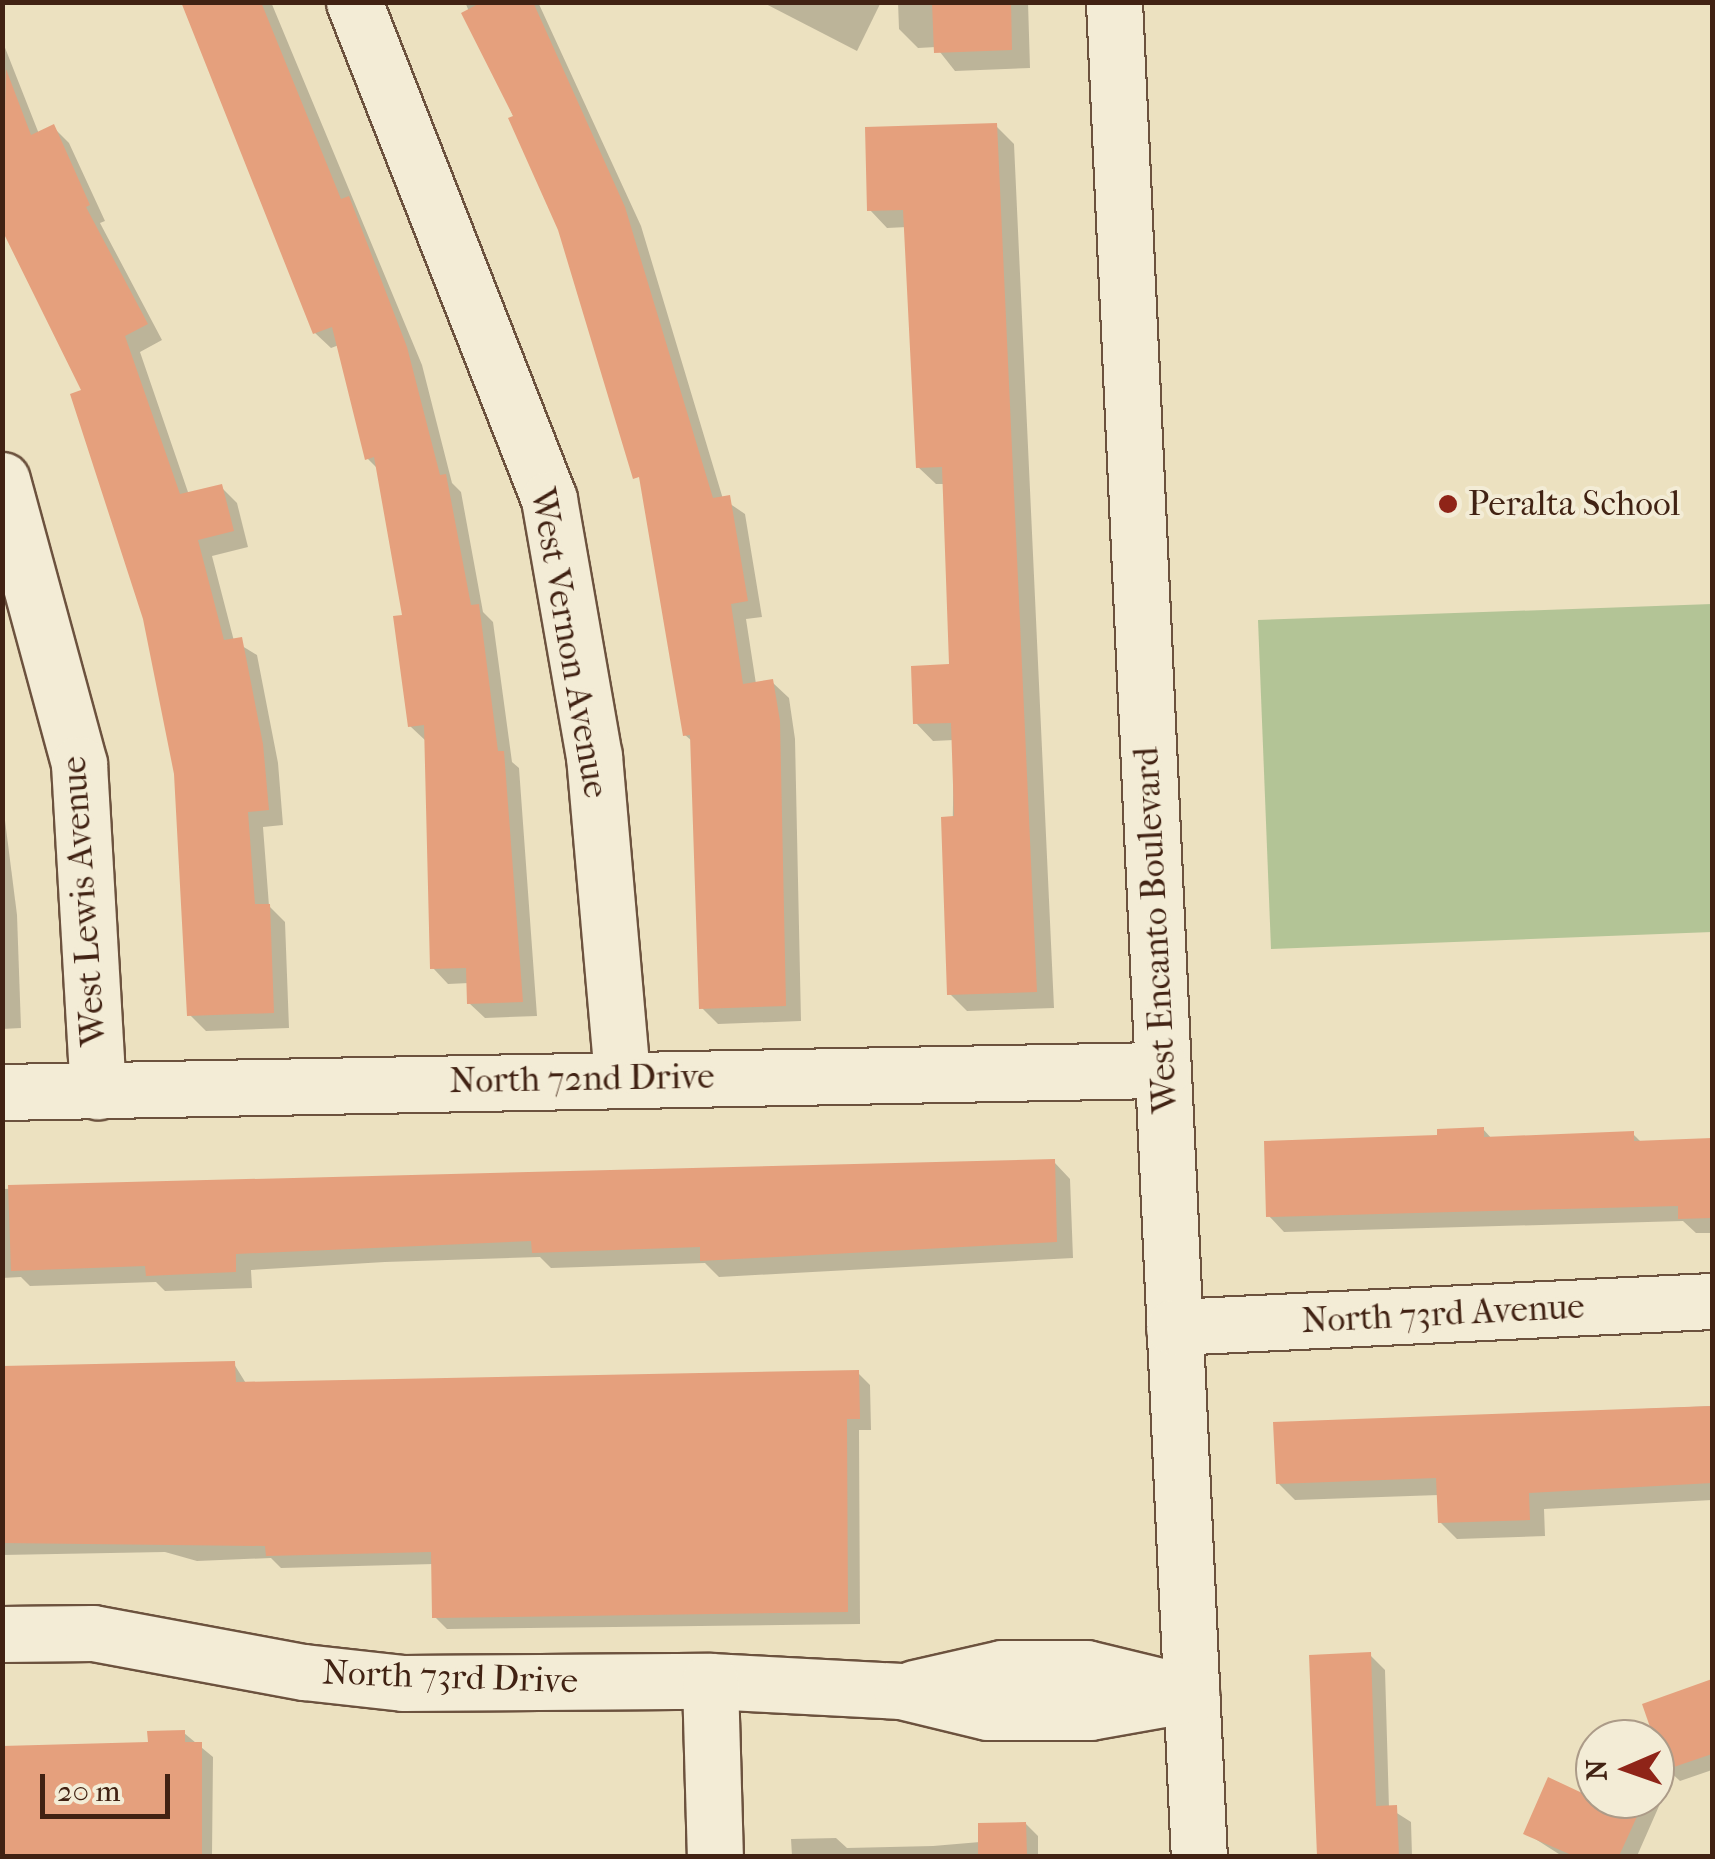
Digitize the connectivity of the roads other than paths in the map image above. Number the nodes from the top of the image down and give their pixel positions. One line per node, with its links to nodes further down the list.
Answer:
1 (354, 2): 5 (street, West Vernon Avenue)
2 (1114, 2): 4 (street, West Encanto Boulevard)
3 (2, 480): 7 (street, West Lewis Avenue)
4 (1162, 1070): 5 (street, North 72nd Drive); 9 (street, West Encanto Boulevard)
5 (622, 1077): 7 (street, North 72nd Drive)
6 (2, 1092): 7 (street, North 72nd Drive)
7 (98, 1092)
8 (1712, 1300): 9 (street, North 73rd Avenue)
9 (1174, 1327): 12 (street, West Encanto Boulevard)
10 (2, 1634): 11 (street, North 73rd Drive)
11 (710, 1681): 12 (street, North 73rd Drive); 13 (street)
12 (1191, 1694): 14 (street, West Encanto Boulevard)
13 (716, 1856)
14 (1199, 1856)

